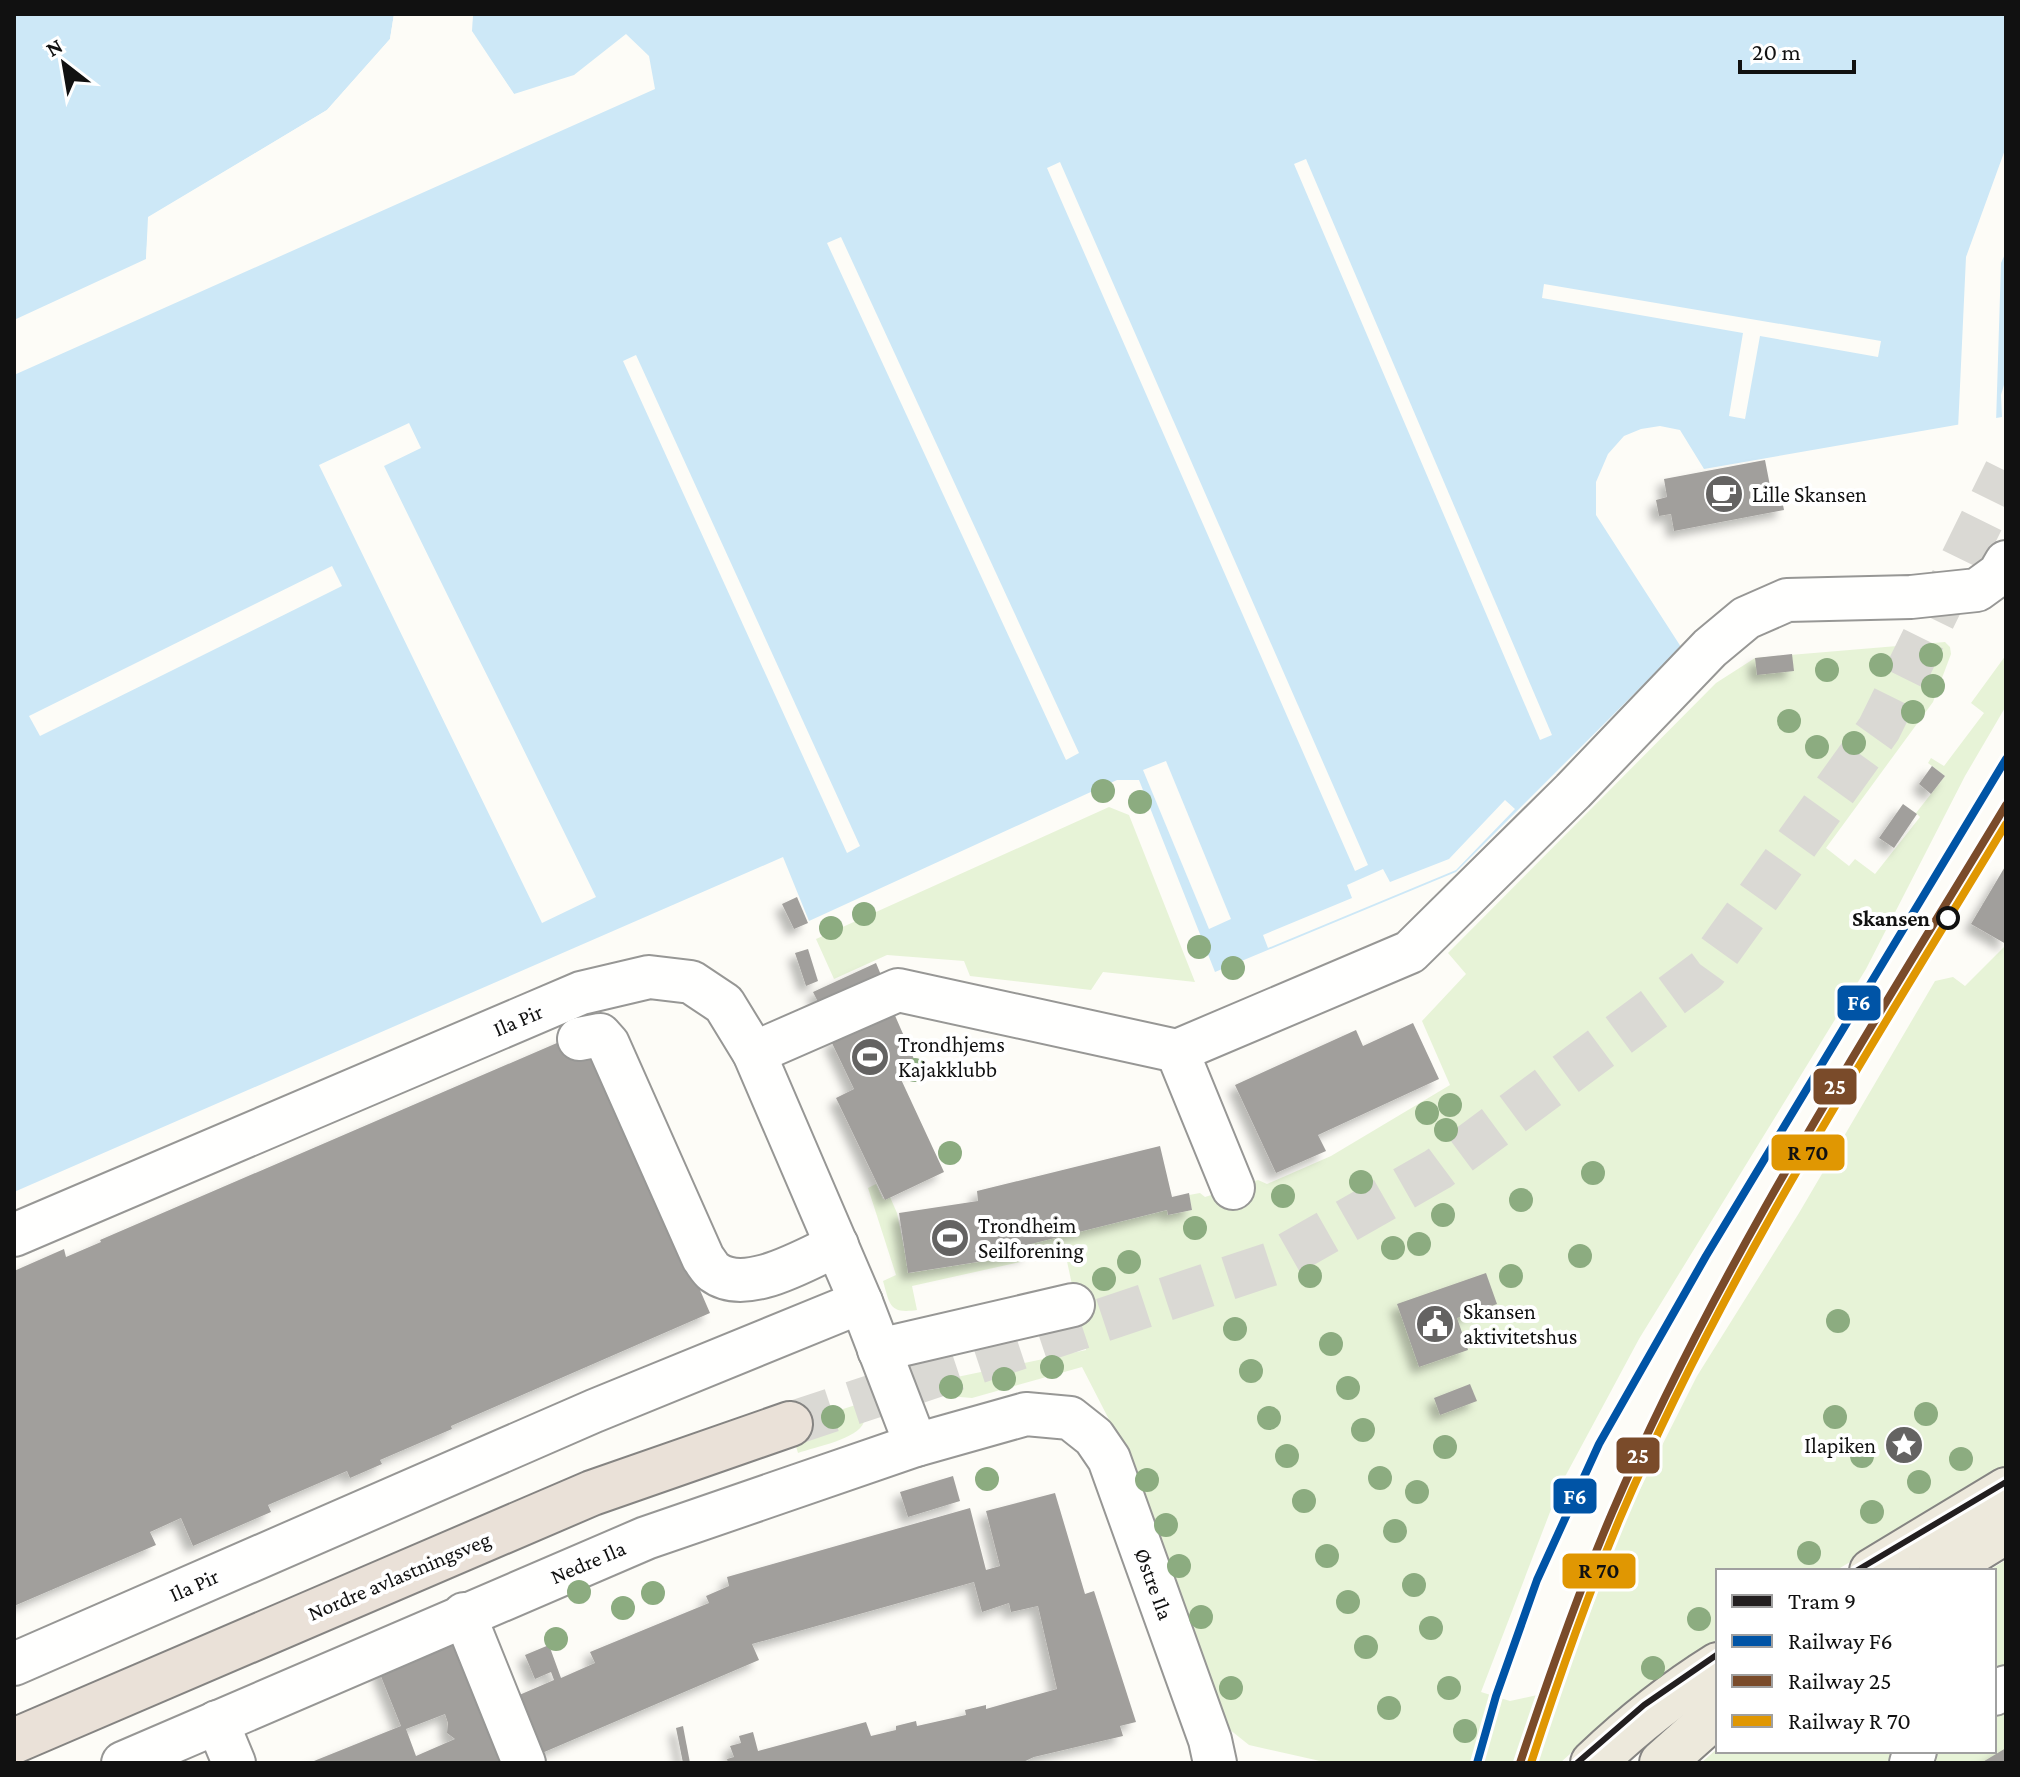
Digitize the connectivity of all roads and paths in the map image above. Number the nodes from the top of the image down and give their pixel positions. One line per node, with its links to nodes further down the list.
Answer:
1 (2006, 562): 3 (street)
2 (579, 1039): 7 (street)
3 (1177, 1051): 4 (street); 5 (street)
4 (754, 1053): 6 (street, Ila Pir); 7 (street, Ila Pir)
5 (1233, 1188)
6 (14, 1235)
7 (837, 1245): 8 (street, Ila Pir)
8 (861, 1302): 10 (street, Ila Pir); 19 (street, Ila Pir)
9 (1073, 1305): 10 (street)
10 (879, 1350): 13 (street, Ila Pir)
11 (1070, 1418): 13 (street, Nedre Ila); 27 (street, Østre Ila)
12 (790, 1424): 23 (highway, Nordre avlastningsveg)
13 (916, 1445): 18 (street, Nedre Ila)
14 (2006, 1490): 16 (main road)
15 (2006, 1531): 17 (main road)
16 (1875, 1569)
17 (1944, 1569)
18 (464, 1614): 22 (street, Nedre Ila); 26 (street)
19 (14, 1664)
20 (1716, 1666): 28 (main road)
21 (1716, 1715): 29 (main road)
22 (217, 1722): 24 (street, Nedre Ila); 25 (street)
23 (14, 1741)
24 (123, 1763)
25 (234, 1763)
26 (524, 1763)
27 (1215, 1763)
28 (1593, 1763)
29 (1662, 1763)

